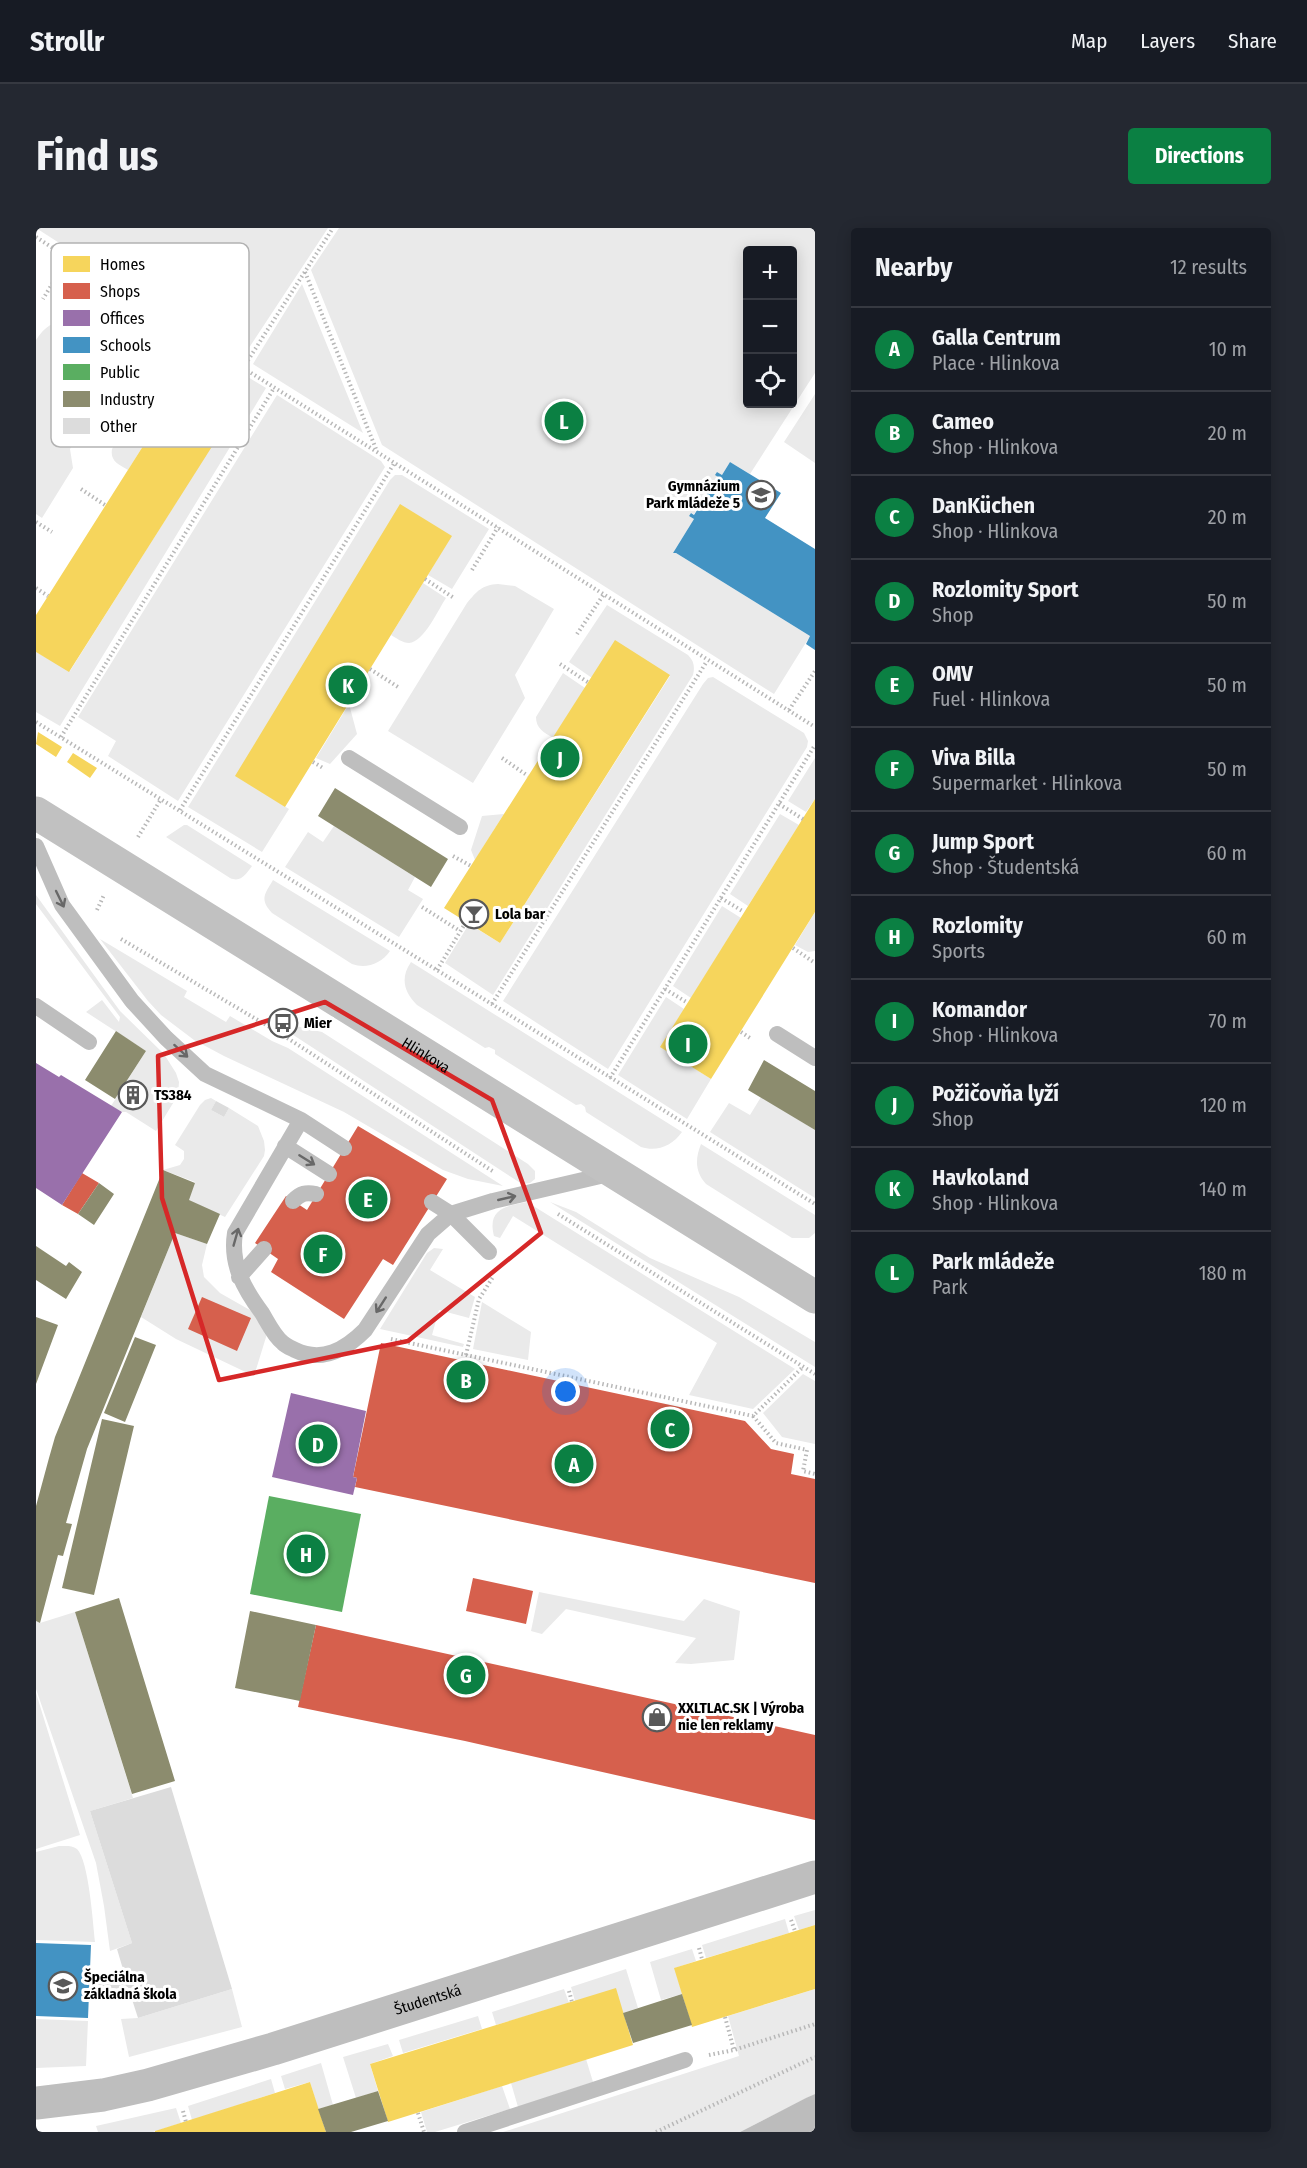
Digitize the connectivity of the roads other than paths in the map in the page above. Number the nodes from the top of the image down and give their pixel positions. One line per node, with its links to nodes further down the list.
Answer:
1 (349, 758): 3 (lane)
2 (36, 813): 12 (main road, Hlinkova)
3 (460, 827)
4 (36, 846): 9 (lane, one-way to 9)
5 (36, 1006): 7 (lane)
6 (777, 1034): 8 (lane)
7 (89, 1042)
8 (815, 1058)
9 (301, 1119): 10 (lane); 11 (lane)
10 (285, 1146): 13 (lane, one-way to 13); 20 (lane, one-way to 10)
11 (345, 1148)
12 (613, 1172): 17 (lane, one-way to 12); 21 (main road, Hlinkova)
13 (329, 1174)
14 (316, 1194): 15 (lane)
15 (293, 1201)
16 (432, 1202): 17 (lane)
17 (451, 1214): 19 (lane); 20 (lane, one-way to 20)
18 (264, 1249): 20 (lane)
19 (489, 1252)
20 (240, 1277)
21 (815, 1297)
22 (815, 1877): 24 (street, Študentská)
23 (685, 2060): 25 (lane)
24 (36, 2103)
25 (465, 2132)

